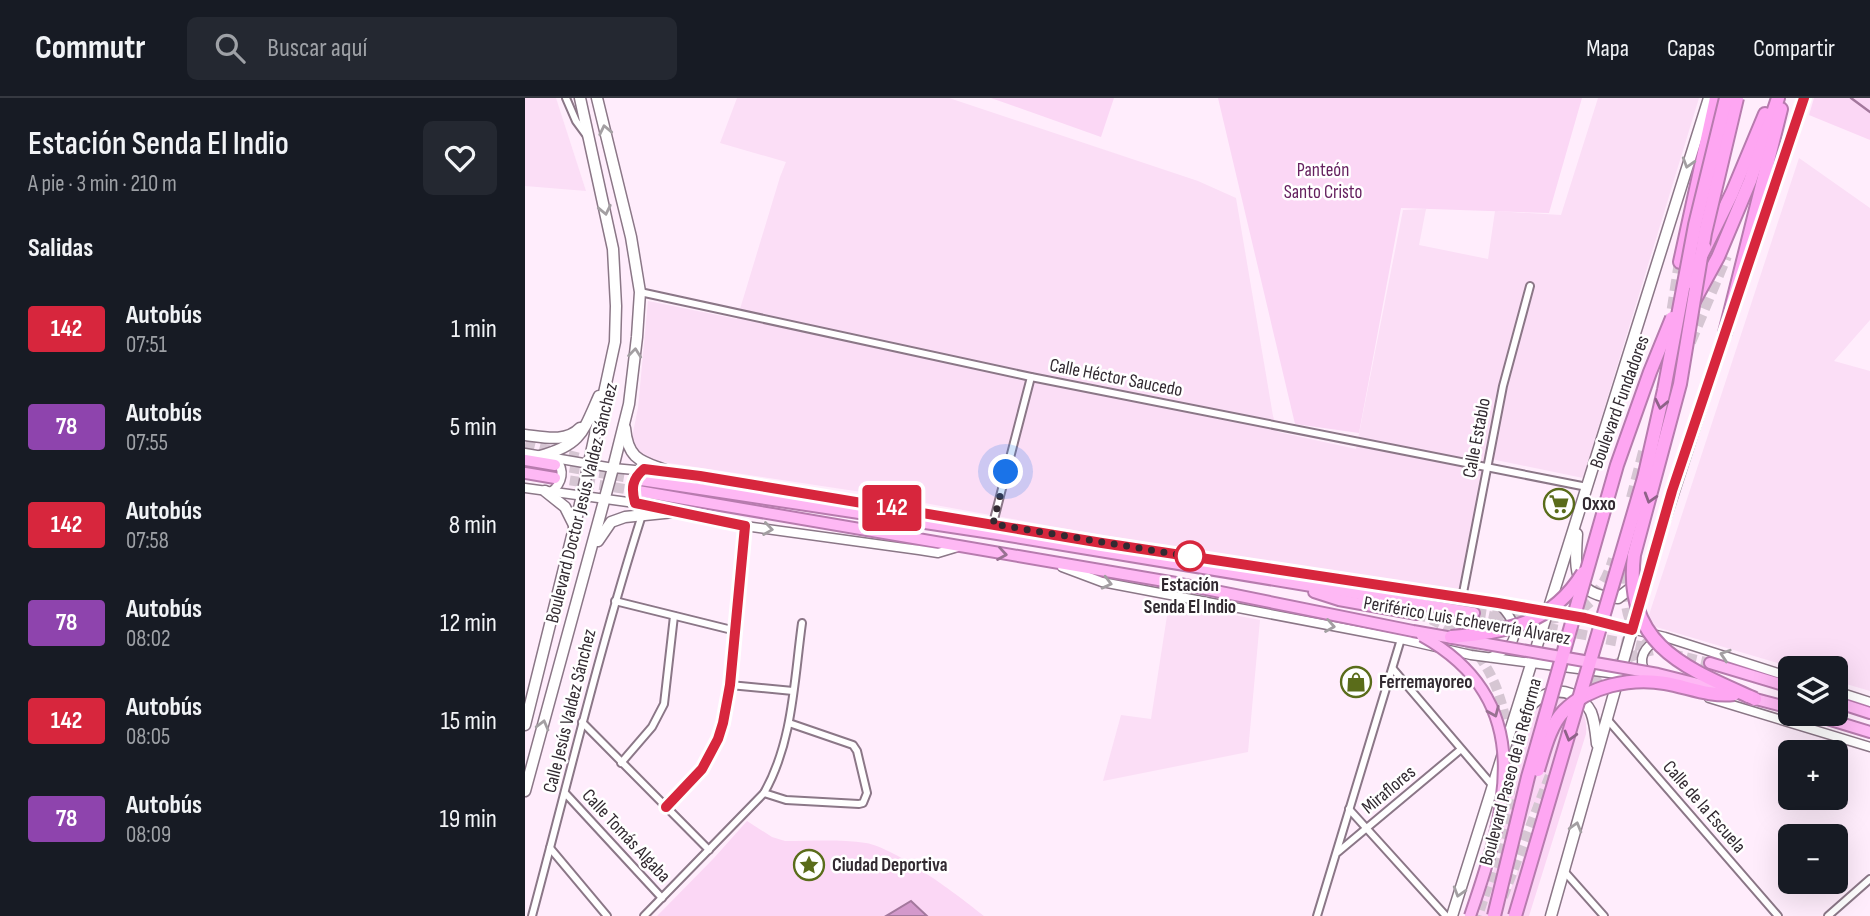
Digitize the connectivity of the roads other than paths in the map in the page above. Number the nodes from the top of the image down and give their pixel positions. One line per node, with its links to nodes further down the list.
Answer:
1 (566, 98): 10 (street)
2 (580, 98): 10 (main road, Boulevard Doctor Jesús Valdez Sánchez)
3 (597, 98): 14 (main road, Boulevard Doctor Jesús Valdez Sánchez, one-way to 3)
4 (1709, 98): 32 (main road, one-way to 32)
5 (1716, 98): 12 (highway)
6 (1726, 98): 113 (highway, Boulevard Fundadores, one-way to 113, bridge)
7 (1737, 98): 76 (highway, one-way to 76, bridge)
8 (1804, 98): 15 (main road)
9 (1777, 99): 11 (highway); 15 (highway); 60 (highway, bridge); 63 (highway, Boulevard Fundadores, bridge)
10 (591, 144): 16 (main road, Boulevard Doctor Jesús Valdez Sánchez, one-way to 16)
11 (1726, 256)
12 (1679, 262)
13 (1530, 286): 26 (street, Calle Establo)
14 (640, 292): 17 (street, Calle Héctor Saucedo); 19 (main road, Boulevard Doctor Jesús Valdez Sánchez, one-way to 14)
15 (1725, 333): 45 (main road)
16 (608, 376): 18 (main road); 25 (main road, Boulevard Doctor Jesús Valdez Sánchez)
17 (1031, 377): 26 (street, Calle Héctor Saucedo); 43 (street)
18 (591, 414): 20 (main road); 22 (main road)
19 (624, 422): 27 (main road, Boulevard Doctor Jesús Valdez Sánchez); 30 (main road)
20 (525, 435)
21 (525, 453): 22 (street)
22 (540, 456): 24 (street)
23 (525, 460): 24 (highway)
24 (555, 461): 25 (street); 34 (street)
25 (589, 463): 27 (street); 35 (main road, Boulevard Doctor Jesús Valdez Sánchez)
26 (1488, 466): 32 (street, Calle Héctor Saucedo); 49 (street, Calle Establo)
27 (613, 468): 31 (street); 36 (main road, Boulevard Doctor Jesús Valdez Sánchez)
28 (525, 473): 29 (highway)
29 (555, 478)
30 (669, 478): 31 (highway, Periférico Luis Echeverría Álvarez); 43 (highway, Periférico Luis Echeverría Álvarez)
31 (641, 479): 37 (street); 44 (highway, Periférico Luis Echeverría Álvarez)
32 (1588, 487): 40 (main road)
33 (525, 488): 34 (street)
34 (548, 492): 35 (street); 42 (main road)
35 (582, 497): 36 (street); 42 (main road, Boulevard Doctor Jesús Valdez Sánchez)
36 (605, 500): 37 (street); 47 (main road, Boulevard Doctor Jesús Valdez Sánchez)
37 (635, 503): 38 (street)
38 (674, 512): 39 (main road); 41 (street)
39 (642, 515): 47 (main road); 50 (street, Calle Jesús Valdez Sánchez)
40 (1578, 519): 45 (main road); 53 (main road)
41 (745, 526): 44 (street, one-way to 44); 58 (street)
42 (575, 527): 84 (main road, Boulevard Doctor Jesús Valdez Sánchez)
43 (992, 529): 48 (highway, Periférico Luis Echeverría Álvarez); 49 (street)
44 (958, 547): 46 (highway, Periférico Luis Echeverría Álvarez, one-way to 46)
45 (1653, 556): 57 (main road)
46 (1043, 560): 59 (highway, Periférico Luis Echeverría Álvarez, bridge); 62 (street, one-way to 62)
47 (583, 574): 93 (main road, Boulevard Doctor Jesús Valdez Sánchez, one-way to 47)
48 (1302, 586): 52 (highway, Periférico Luis Echeverría Álvarez); 54 (highway)
49 (1462, 598): 51 (street)
50 (615, 601): 55 (street); 82 (street, Calle Jesús Valdez Sánchez)
51 (1498, 603): 53 (street); 64 (street)
52 (1474, 612)
53 (1548, 613): 57 (street); 65 (main road)
54 (1417, 614)
55 (674, 616): 58 (street); 91 (street)
56 (802, 623): 73 (street)
57 (1632, 630): 61 (street); 69 (main road)
58 (736, 631): 72 (street)
59 (1413, 631): 60 (highway, Periférico Luis Echeverría Álvarez, bridge); 110 (highway, one-way to 110, bridge)
60 (1451, 637): 74 (highway, Periférico Luis Echeverría Álvarez, bridge)
61 (1665, 637): 68 (street, one-way to 61); 70 (street)
62 (1401, 639): 64 (street); 67 (street)
63 (1567, 639): 111 (highway, Boulevard Paseo de la Reforma, bridge)
64 (1488, 658): 65 (street)
65 (1532, 663): 69 (street); 87 (main road)
66 (1710, 663): 71 (highway)
67 (1393, 669): 90 (street); 97 (street)
68 (1778, 673)
69 (1620, 674): 70 (street); 81 (main road)
70 (1654, 680): 88 (street)
71 (1778, 683)
72 (730, 685): 73 (street); 96 (street)
73 (793, 691): 83 (street)
74 (1734, 694): 76 (highway, Periférico Luis Echeverría Álvarez, bridge); 112 (highway, bridge)
75 (1848, 695): 77 (street)
76 (1755, 699): 78 (highway, Periférico Luis Echeverría Álvarez, bridge)
77 (1870, 702)
78 (1778, 705)
79 (1848, 706): 80 (highway)
80 (1870, 713)
81 (1607, 718): 89 (main road); 116 (street, Calle de la Escuela)
82 (582, 722): 91 (street); 95 (street, Calle Jesús Valdez Sánchez)
83 (789, 723): 94 (street); 94 (street)
84 (525, 724)
85 (1848, 725): 86 (highway)
86 (1870, 732)
87 (1507, 736): 89 (main road); 92 (main road)
88 (1870, 747)
89 (1598, 748): 102 (main road, one-way to 89)
90 (1460, 750): 92 (street); 98 (street, Miraflores)
91 (621, 764): 96 (street)
92 (1493, 786): 109 (main road, one-way to 109)
93 (525, 791)
94 (764, 793): 100 (street)
95 (566, 794): 99 (street, Calle Jesús Valdez Sánchez); 104 (street, Calle Tomás Algaba)
96 (666, 807): 100 (street)
97 (1349, 809): 98 (street); 101 (street)
98 (1367, 828): 101 (street, Miraflores); 109 (street)
99 (550, 848): 105 (street, Calle Jesús Valdez Sánchez); 106 (street)
100 (709, 850): 104 (street)
101 (1337, 853): 108 (street)
102 (1564, 871): 114 (main road); 115 (street)
103 (1870, 879): 117 (street)
104 (662, 898): 107 (street)
105 (533, 916)
106 (607, 916)
107 (644, 916)
108 (1317, 916)
109 (1449, 916)
110 (1470, 916)
111 (1493, 916)
112 (1501, 916)
113 (1515, 916)
114 (1551, 916)
115 (1604, 916)
116 (1778, 916)
117 (1828, 916)

